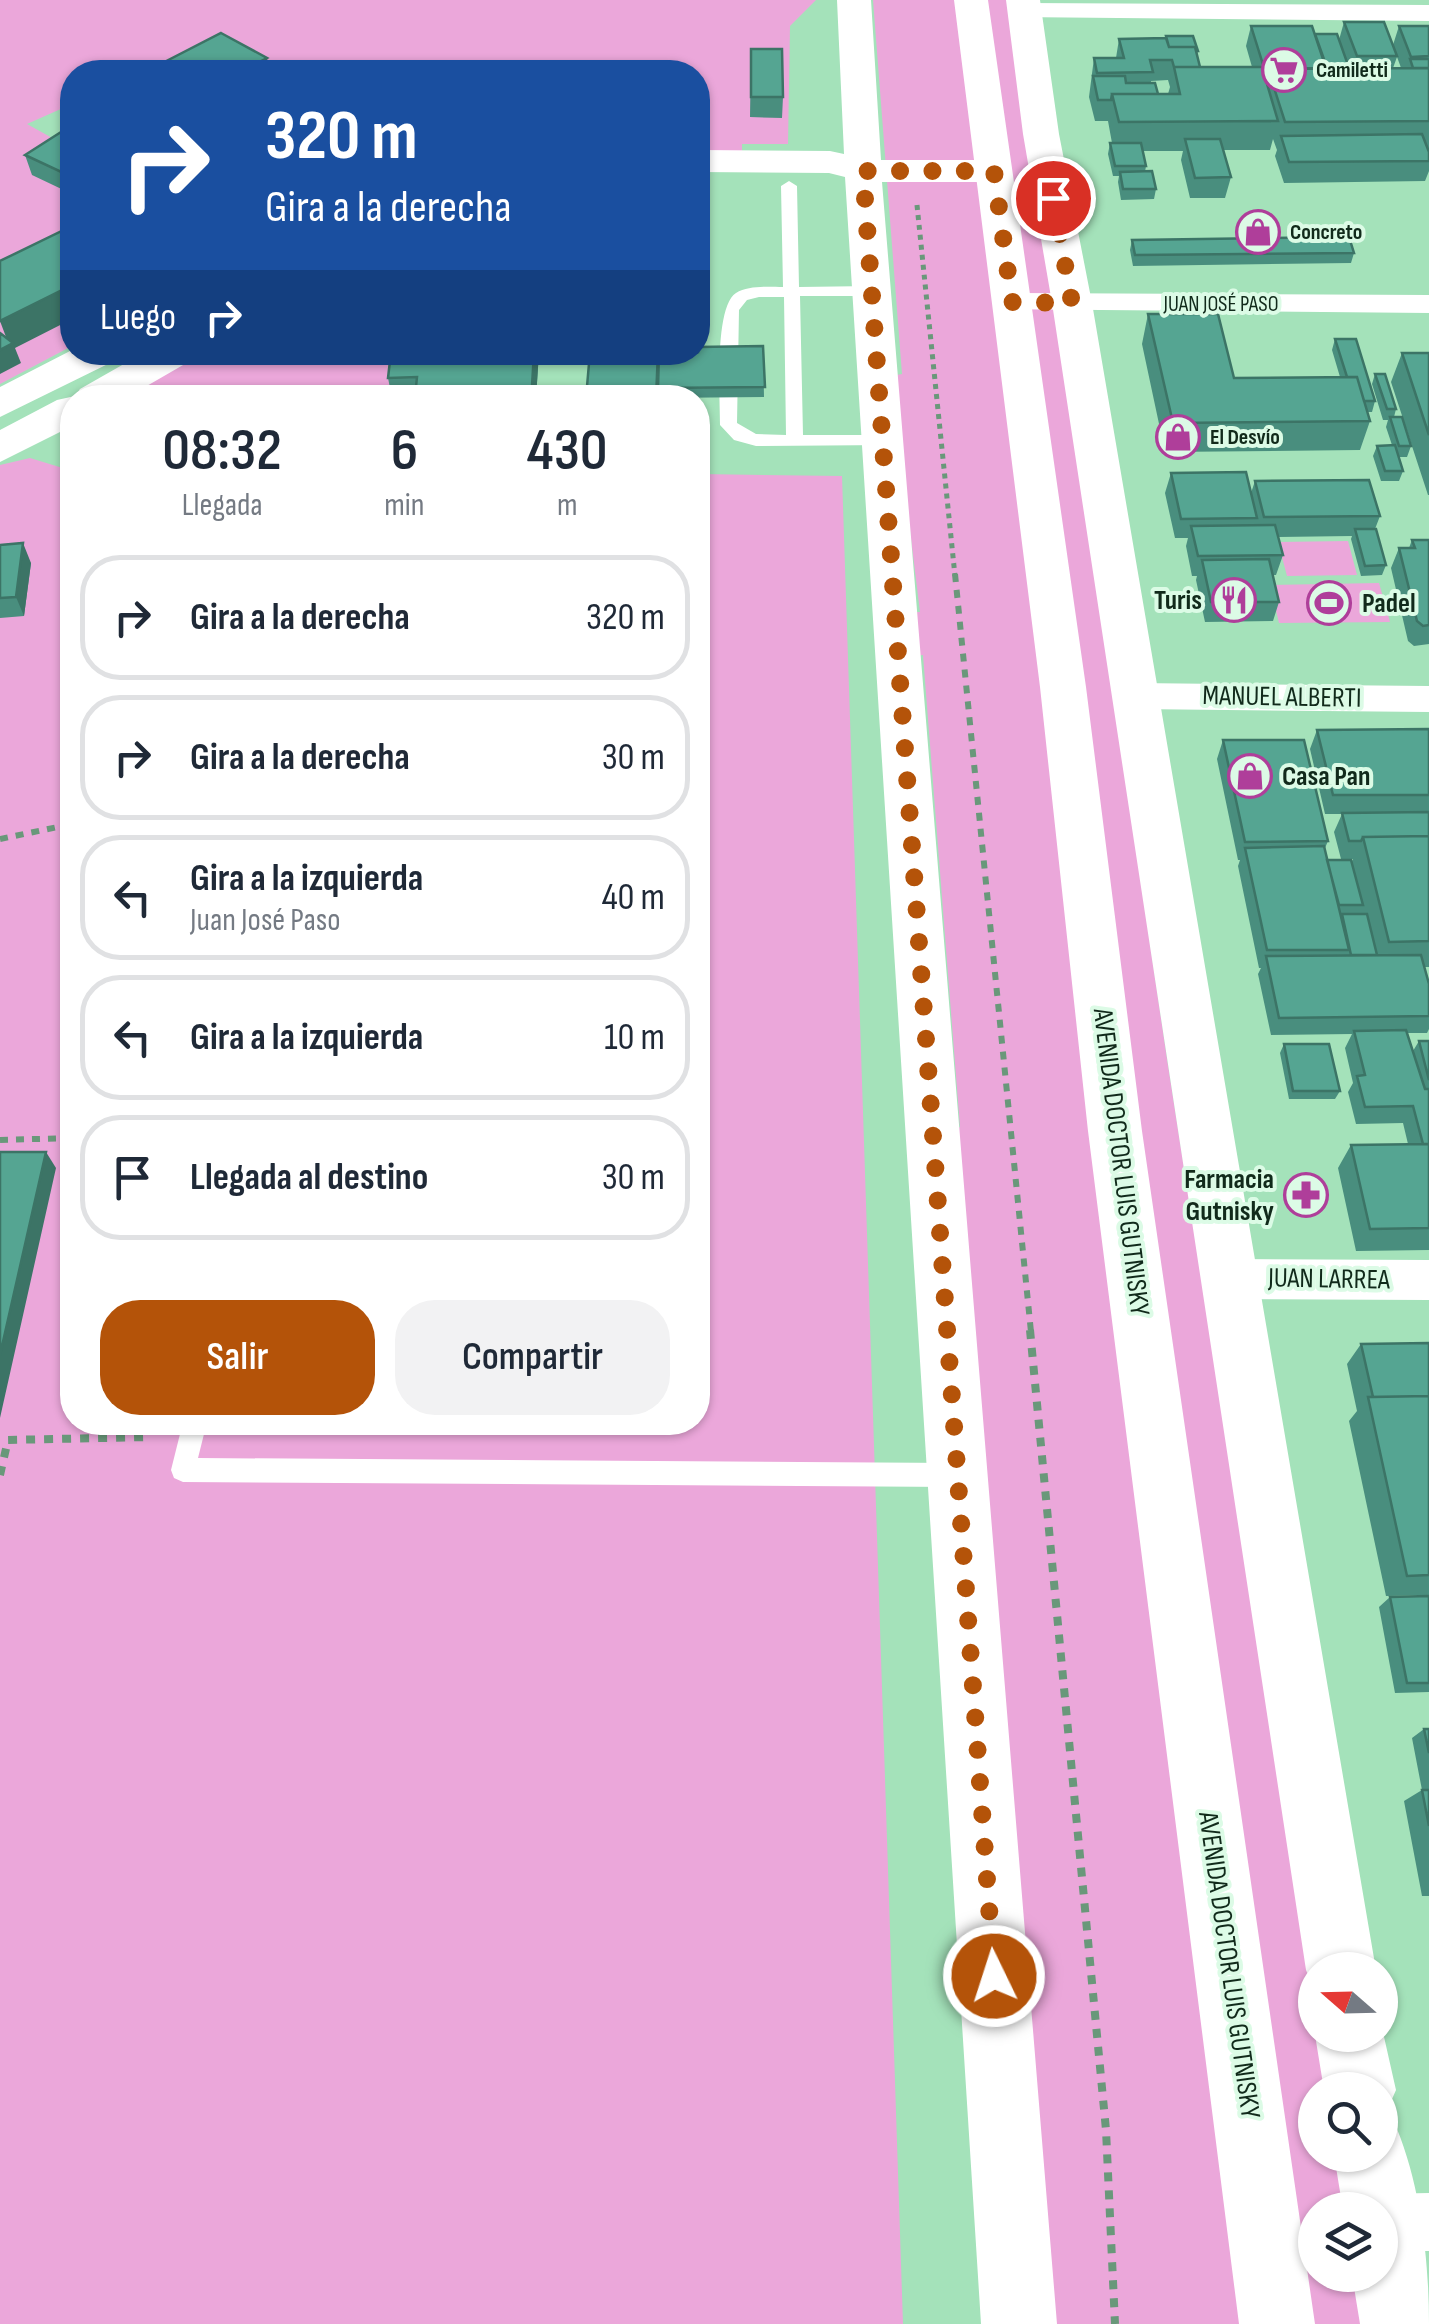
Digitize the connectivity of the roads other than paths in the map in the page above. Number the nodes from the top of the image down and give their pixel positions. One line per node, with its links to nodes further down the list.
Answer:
1 (854, 0): 6 (main road)
2 (971, 0): 7 (main road, AVENIDA DOCTOR LUIS GUTNISKY)
3 (1023, 5): 4 (street); 13 (main road)
4 (1429, 13)
5 (710, 161): 6 (main road)
6 (863, 171): 7 (main road); 9 (main road); 11 (main road)
7 (994, 171): 12 (main road, AVENIDA DOCTOR LUIS GUTNISKY)
8 (710, 186): 9 (main road)
9 (789, 186): 10 (lane)
10 (791, 291): 11 (lane); 21 (lane); 21 (lane)
11 (872, 291): 20 (main road)
12 (1012, 302): 13 (street, JUAN JOSÉ PASO); 32 (main road, AVENIDA DOCTOR LUIS GUTNISKY)
13 (1072, 303): 14 (street, JUAN JOSÉ PASO); 23 (main road)
14 (1429, 304)
15 (75, 365): 18 (main road)
16 (153, 365): 17 (main road)
17 (117, 385)
18 (0, 404)
19 (60, 416): 22 (main road)
20 (883, 441): 21 (lane); 28 (main road)
21 (795, 442)
22 (0, 448)
23 (1135, 696): 24 (street, MANUEL ALBERTI); 25 (main road)
24 (1429, 699)
25 (1229, 1279): 26 (street, JUAN LARREA); 29 (main road)
26 (1429, 1280)
27 (192, 1435): 28 (lane)
28 (958, 1474): 31 (main road)
29 (1338, 1952)
30 (1395, 2292): 33 (main road)
31 (1019, 2324)
32 (1278, 2324)
33 (1398, 2324)

